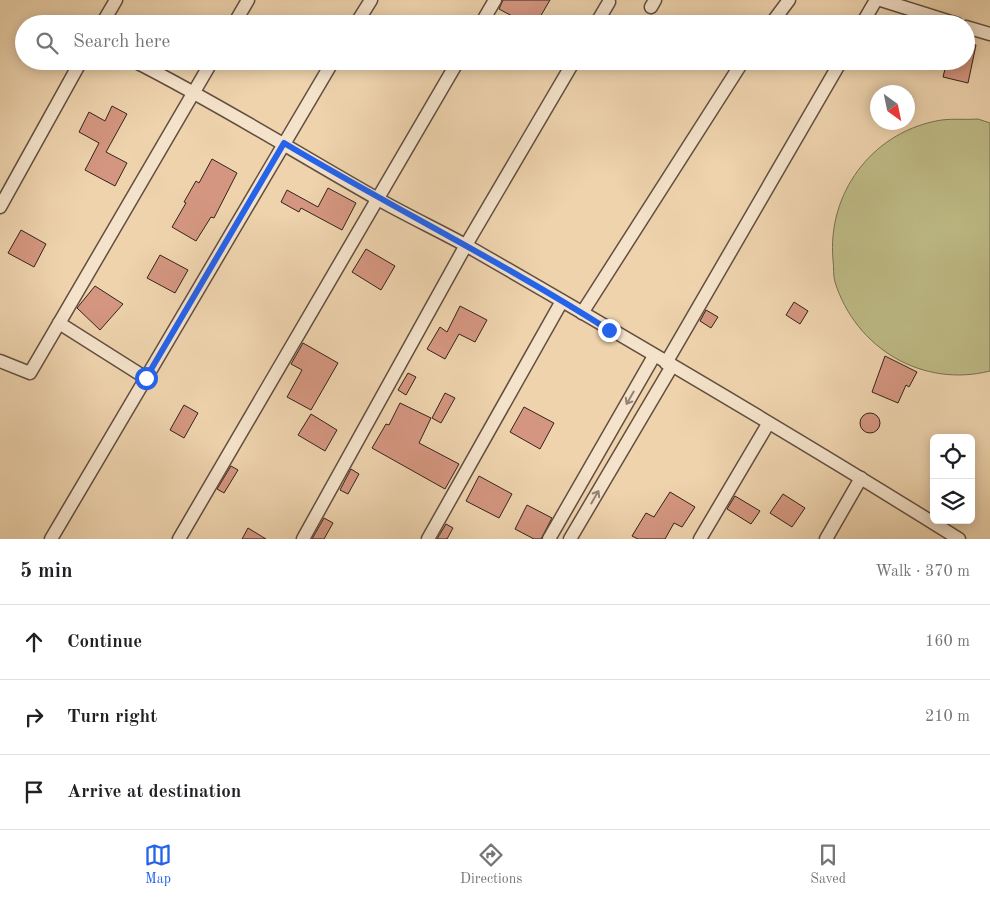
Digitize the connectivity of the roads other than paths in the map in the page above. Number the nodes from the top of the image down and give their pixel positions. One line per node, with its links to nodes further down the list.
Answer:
1 (116, 0): 9 (street)
2 (248, 0): 10 (street)
3 (371, 0): 11 (street)
4 (495, 0): 12 (street)
5 (788, 0): 14 (street)
6 (876, 0): 15 (street)
7 (881, 0): 16 (street)
8 (609, 2): 13 (street)
9 (107, 15)
10 (239, 15)
11 (362, 15)
12 (486, 15)
13 (601, 15)
14 (777, 15)
15 (867, 15)
16 (928, 15)
17 (975, 30): 18 (street)
18 (990, 34)
19 (76, 70): 30 (street)
20 (151, 70): 27 (street)
21 (207, 70): 27 (street)
22 (329, 70): 28 (street)
23 (453, 70): 29 (street)
24 (569, 70): 31 (street)
25 (737, 70): 33 (street)
26 (836, 70): 37 (street)
27 (194, 92): 28 (street); 34 (street)
28 (284, 143): 29 (street); 38 (street)
29 (377, 198): 31 (street); 42 (street)
30 (0, 208)
31 (466, 245): 32 (street); 43 (street)
32 (562, 301): 33 (street); 44 (street)
33 (582, 312): 35 (street)
34 (59, 323): 36 (street); 38 (street)
35 (654, 356): 37 (street); 45 (street, one-way to 45)
36 (0, 361)
37 (669, 364): 39 (street); 46 (street, one-way to 37)
38 (146, 378): 41 (street)
39 (768, 424): 40 (street); 47 (street)
40 (861, 478): 48 (street); 49 (street)
41 (51, 539)
42 (179, 539)
43 (303, 539)
44 (428, 539)
45 (549, 539)
46 (570, 539)
47 (700, 539)
48 (826, 539)
49 (959, 539)

